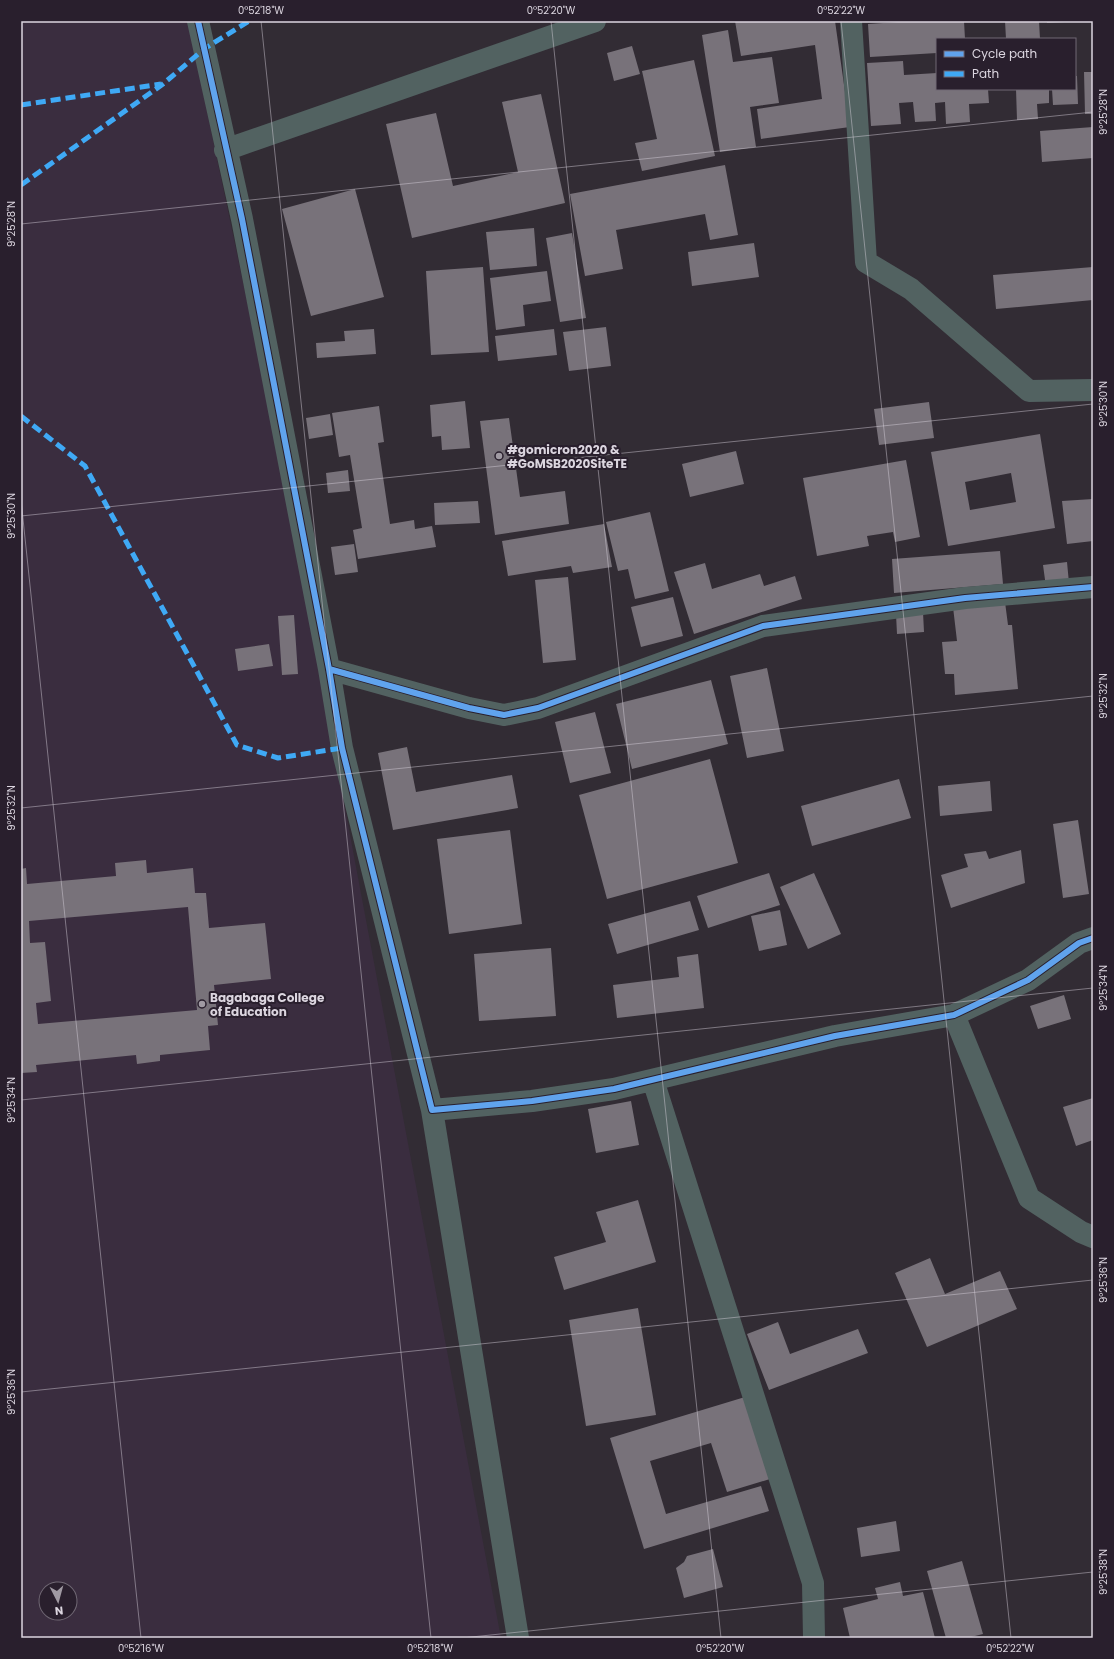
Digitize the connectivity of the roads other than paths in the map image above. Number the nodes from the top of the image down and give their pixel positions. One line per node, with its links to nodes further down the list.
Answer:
1 (198, 21): 4 (street)
2 (595, 21): 4 (street)
3 (851, 21): 5 (street)
4 (225, 150): 7 (street)
5 (1093, 390)
6 (1093, 588): 7 (street)
7 (329, 669): 11 (street)
8 (1093, 938): 9 (street)
9 (954, 1015): 10 (street); 12 (street)
10 (653, 1080): 11 (street); 14 (street)
11 (432, 1110): 13 (street)
12 (1093, 1237)
13 (518, 1638)
14 (814, 1638)

